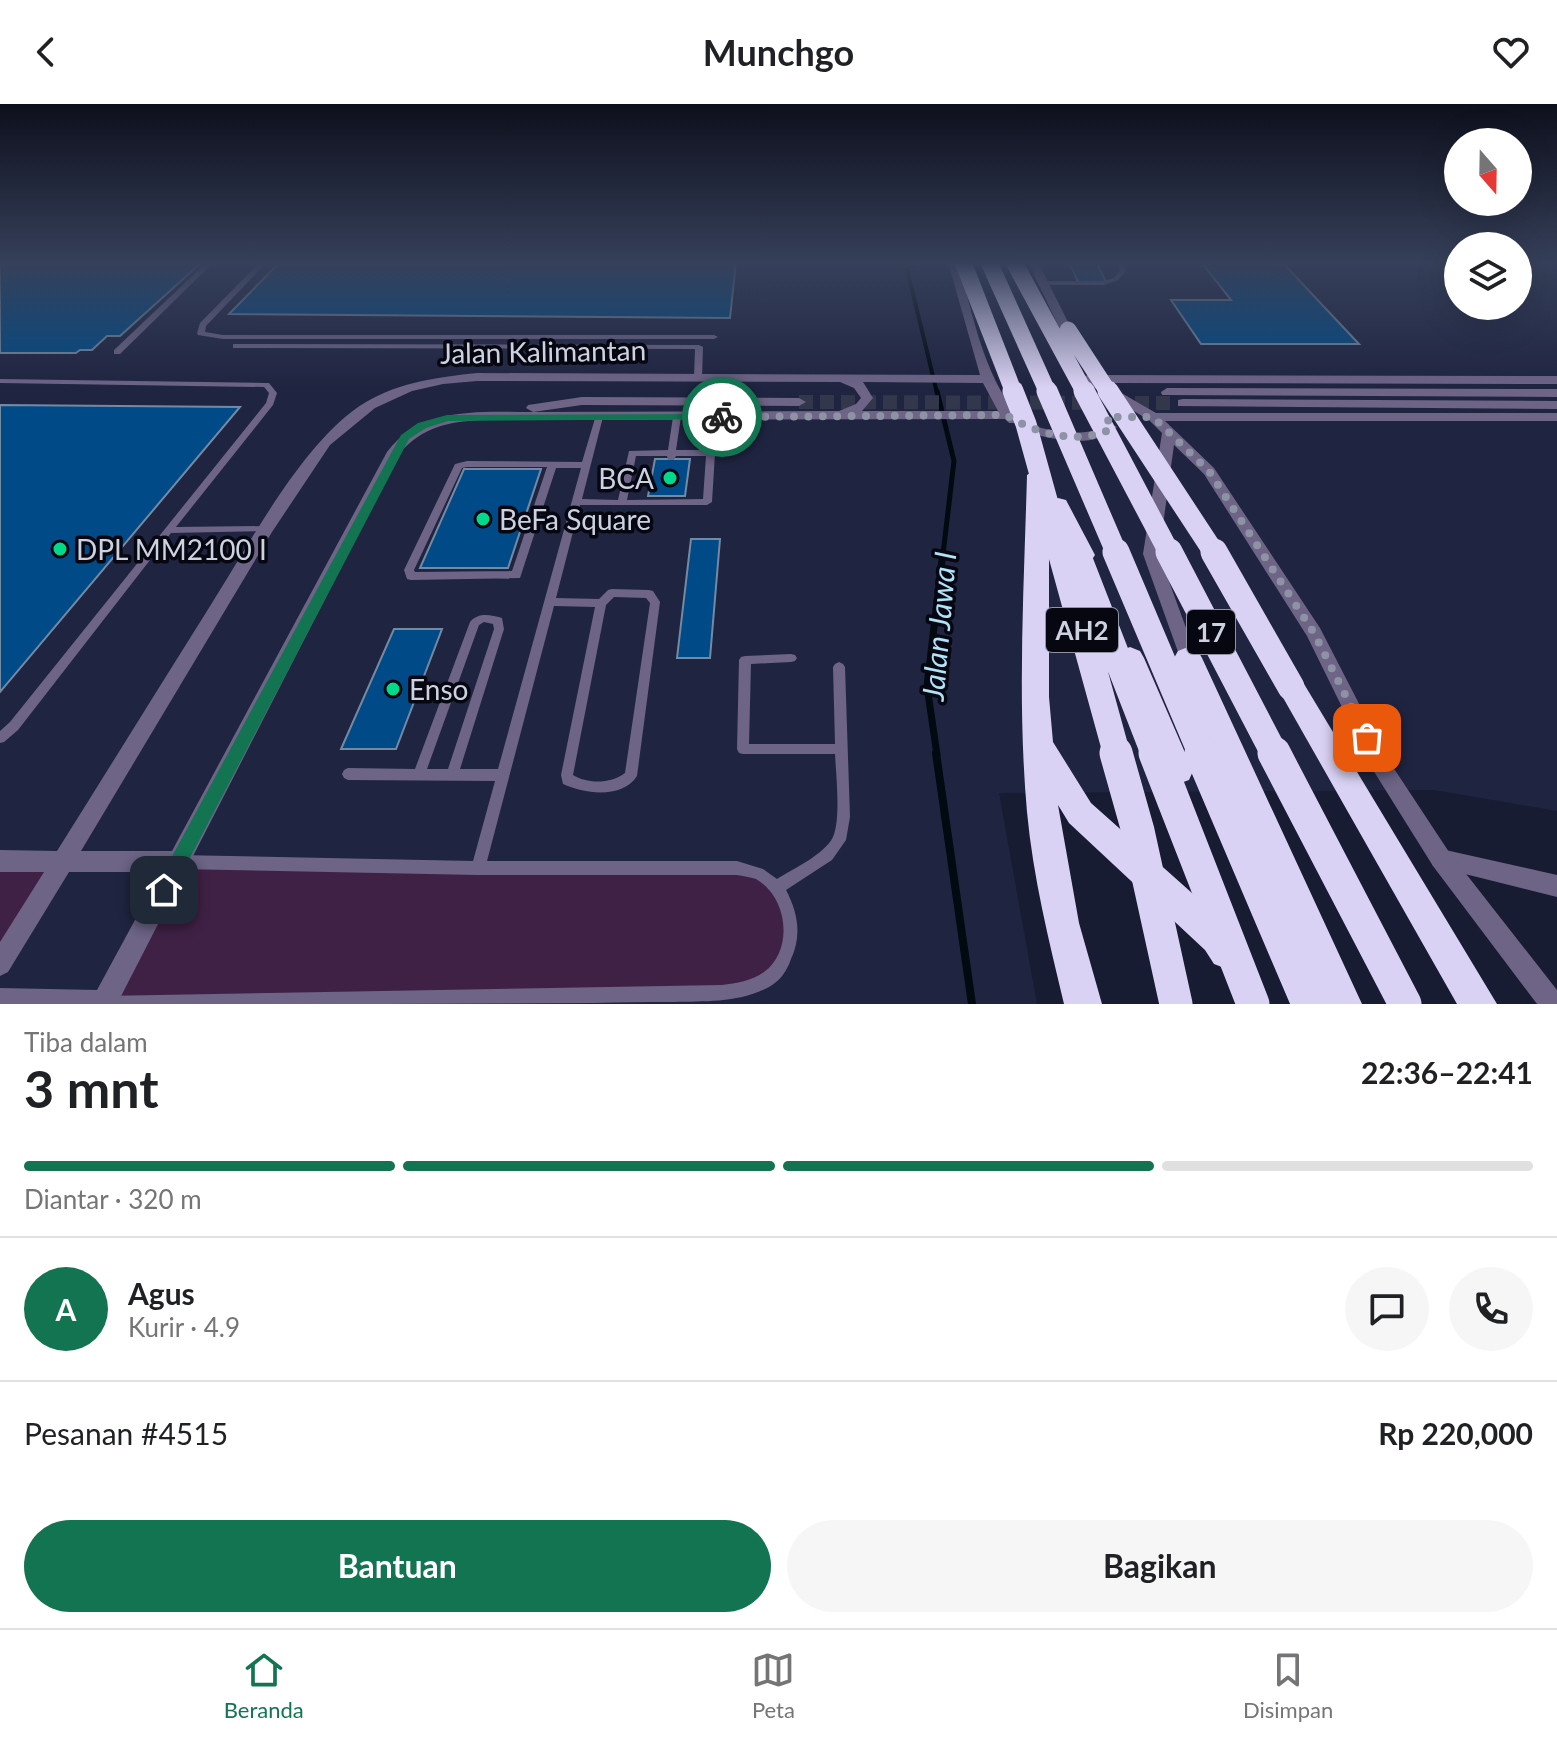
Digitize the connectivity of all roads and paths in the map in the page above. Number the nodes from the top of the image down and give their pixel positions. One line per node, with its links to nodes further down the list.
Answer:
1 (167, 304): 11 (lane)
2 (223, 304): 9 (lane)
3 (965, 304): 15 (street)
4 (978, 304): 28 (highway, AH2, bridge)
5 (1008, 304): 65 (highway, 17, bridge)
6 (1037, 304): 67 (highway, 17, bridge)
7 (1050, 304): 57 (highway, bridge)
8 (1054, 304): 16 (street)
9 (714, 337)
10 (236, 346): 12 (lane)
11 (117, 352)
12 (698, 377): 13 (street, Jalan Kalimantan); 14 (street, Jalan Kalimantan)
13 (828, 377): 15 (street, Jalan Kalimantan); 24 (street)
14 (498, 378): 21 (street); 35 (street, Jalan Kalimantan)
15 (987, 379): 28 (street)
16 (1088, 379): 17 (street); 26 (street); 27 (street)
17 (1557, 380)
18 (0, 381): 36 (lane)
19 (1557, 393): 20 (street)
20 (1557, 405)
21 (481, 416): 22 (street); 52 (street)
22 (599, 417): 23 (street); 31 (lane)
23 (677, 417): 24 (street); 29 (lane)
24 (827, 417): 28 (street)
25 (1557, 417): 27 (street)
26 (1109, 423): 27 (street); 28 (street)
27 (1161, 424): 40 (street); 49 (street)
28 (1022, 428): 34 (street); 43 (highway); 62 (highway, AH2, bridge); 63 (highway, bridge)
29 (672, 456): 33 (lane); 33 (lane)
30 (553, 464): 30 (lane); 31 (lane)
31 (587, 465): 32 (lane)
32 (576, 502): 33 (lane); 37 (lane)
33 (622, 503)
34 (1058, 505): 64 (highway)
35 (266, 529): 36 (lane); 51 (street, Jalan Kalimantan)
36 (168, 530): 42 (lane)
37 (551, 602): 38 (lane); 48 (lane)
38 (601, 603): 38 (lane)
39 (791, 658): 44 (lane)
40 (1188, 658): 66 (highway)
41 (839, 667): 44 (lane)
42 (0, 738)
43 (1038, 743): 61 (highway); 64 (highway)
44 (841, 749): 55 (lane)
45 (348, 774): 46 (lane)
46 (419, 774): 47 (lane); 47 (lane)
47 (452, 775): 48 (lane)
48 (504, 775): 53 (lane)
49 (1441, 859): 54 (street); 68 (street)
50 (0, 861): 51 (street)
51 (64, 861): 52 (street); 56 (street, Jalan Kalimantan)
52 (178, 862): 53 (lane); 60 (street)
53 (478, 868): 55 (lane)
54 (1557, 886)
55 (776, 888): 59 (lane)
56 (0, 964)
57 (1473, 995)
58 (0, 1000): 60 (street)
59 (471, 1001): 60 (lane)
60 (104, 1004)
61 (1083, 1004)
62 (1176, 1004)
63 (1253, 1004)
64 (1269, 1004)
65 (1308, 1004)
66 (1343, 1004)
67 (1405, 1004)
68 (1552, 1004)

